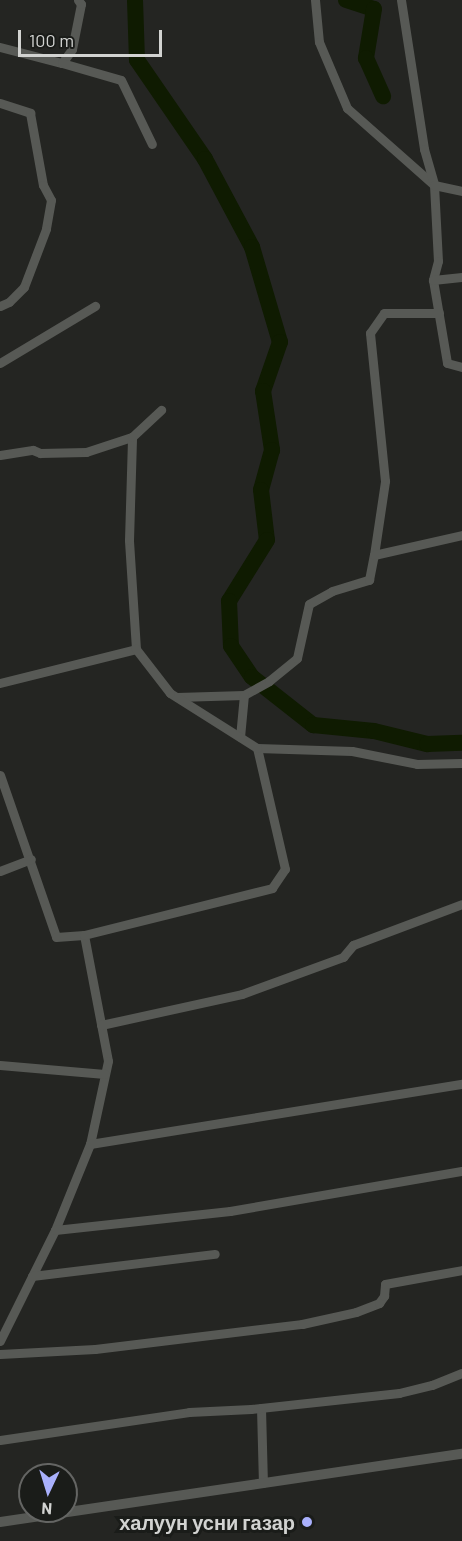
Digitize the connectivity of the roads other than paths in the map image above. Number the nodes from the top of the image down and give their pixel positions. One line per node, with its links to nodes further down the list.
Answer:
1 (78, 0): 5 (street)
2 (315, 0): 8 (street)
3 (401, 0): 8 (street)
4 (0, 47): 5 (street)
5 (62, 63): 7 (street)
6 (0, 103): 12 (street)
7 (153, 144)
8 (434, 185): 9 (street); 11 (street)
9 (462, 191)
10 (462, 277): 11 (street)
11 (433, 279): 14 (street)
12 (0, 306)
13 (95, 306): 15 (street)
14 (439, 313): 16 (street); 21 (street)
15 (0, 363)
16 (462, 367)
17 (161, 410): 18 (street)
18 (132, 437): 19 (street); 22 (street)
19 (0, 455)
20 (462, 535): 21 (street)
21 (374, 555): 24 (street)
22 (136, 649): 23 (street); 25 (street)
23 (0, 683)
24 (244, 695): 25 (street); 26 (street)
25 (177, 697): 26 (street)
26 (240, 737): 27 (street)
27 (257, 748): 28 (street); 33 (street)
28 (462, 763)
29 (0, 775): 30 (street)
30 (31, 859): 31 (street); 33 (street)
31 (0, 872)
32 (462, 904): 34 (street)
33 (84, 935): 34 (street)
34 (101, 1025): 36 (street)
35 (0, 1065): 36 (street)
36 (105, 1074): 38 (street)
37 (462, 1084): 38 (street)
38 (90, 1144): 40 (street)
39 (462, 1171): 40 (street)
40 (56, 1230): 43 (street)
41 (215, 1254): 43 (street)
42 (462, 1270): 45 (street)
43 (32, 1276): 44 (street)
44 (0, 1341)
45 (0, 1354)
46 (462, 1373): 47 (street)
47 (261, 1408): 48 (street); 50 (street)
48 (0, 1440)
49 (462, 1455): 50 (street)
50 (263, 1483): 51 (street)
51 (0, 1522)

